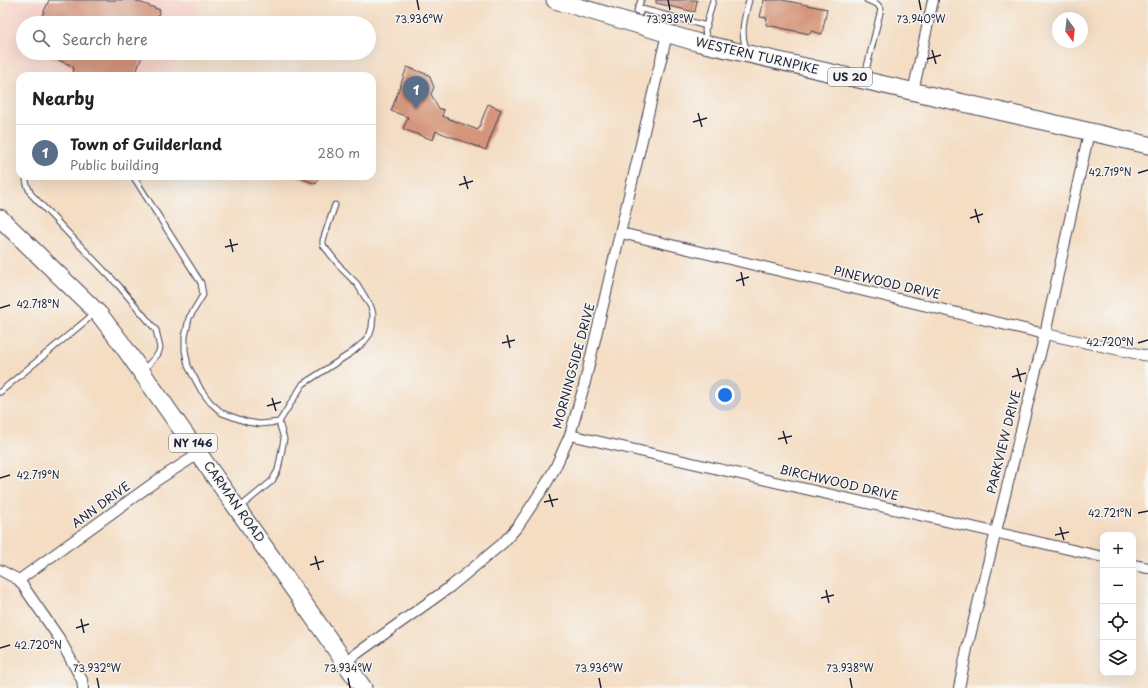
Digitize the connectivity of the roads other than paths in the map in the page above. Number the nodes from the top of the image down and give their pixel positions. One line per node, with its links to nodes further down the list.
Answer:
1 (555, 0): 7 (main road, WESTERN TURNPIKE / US 20)
2 (641, 0): 7 (lane)
3 (714, 0): 8 (lane)
4 (749, 0): 11 (lane)
5 (867, 0): 12 (lane)
6 (933, 0): 13 (street)
7 (637, 15): 8 (lane); 9 (main road, WESTERN TURNPIKE / US 20)
8 (707, 26): 10 (lane)
9 (667, 34): 10 (main road, WESTERN TURNPIKE / US 20); 20 (street, MORNINGSIDE DRIVE)
10 (707, 45): 11 (main road, WESTERN TURNPIKE / US 20)
11 (749, 54): 12 (main road, WESTERN TURNPIKE / US 20)
12 (864, 80): 13 (main road, WESTERN TURNPIKE / US 20)
13 (913, 92): 14 (main road, WESTERN TURNPIKE / US 20)
14 (1090, 132): 15 (main road, WESTERN TURNPIKE / US 20); 22 (street, PARKVIEW DRIVE)
15 (1148, 145)
16 (26, 180): 24 (lane)
17 (137, 180): 26 (lane)
18 (335, 205): 26 (lane)
19 (0, 218): 21 (main road, CARMAN ROAD / NY 146)
20 (621, 233): 22 (street, PINEWOOD DRIVE); 27 (street, MORNINGSIDE DRIVE)
21 (94, 309): 24 (main road, CARMAN ROAD / NY 146); 25 (lane)
22 (1045, 334): 23 (street, PINEWOOD DRIVE); 30 (street, PARKVIEW DRIVE)
23 (1148, 356)
24 (140, 369): 28 (main road, CARMAN ROAD / NY 146)
25 (0, 392)
26 (279, 422): 29 (lane)
27 (570, 435): 30 (street, BIRCHWOOD DRIVE); 36 (street, MORNINGSIDE DRIVE)
28 (200, 453): 29 (main road, CARMAN ROAD / NY 146); 35 (street, ANN DRIVE)
29 (239, 509): 36 (main road, CARMAN ROAD / NY 146)
30 (995, 532): 31 (street, BIRCHWOOD DRIVE); 39 (street, PARKVIEW DRIVE)
31 (1100, 556)
32 (1136, 566): 33 (street)
33 (1148, 568)
34 (0, 570): 35 (street)
35 (19, 580): 37 (street)
36 (345, 662): 38 (main road, CARMAN ROAD / NY 146)
37 (83, 688)
38 (363, 688)
39 (959, 688)

